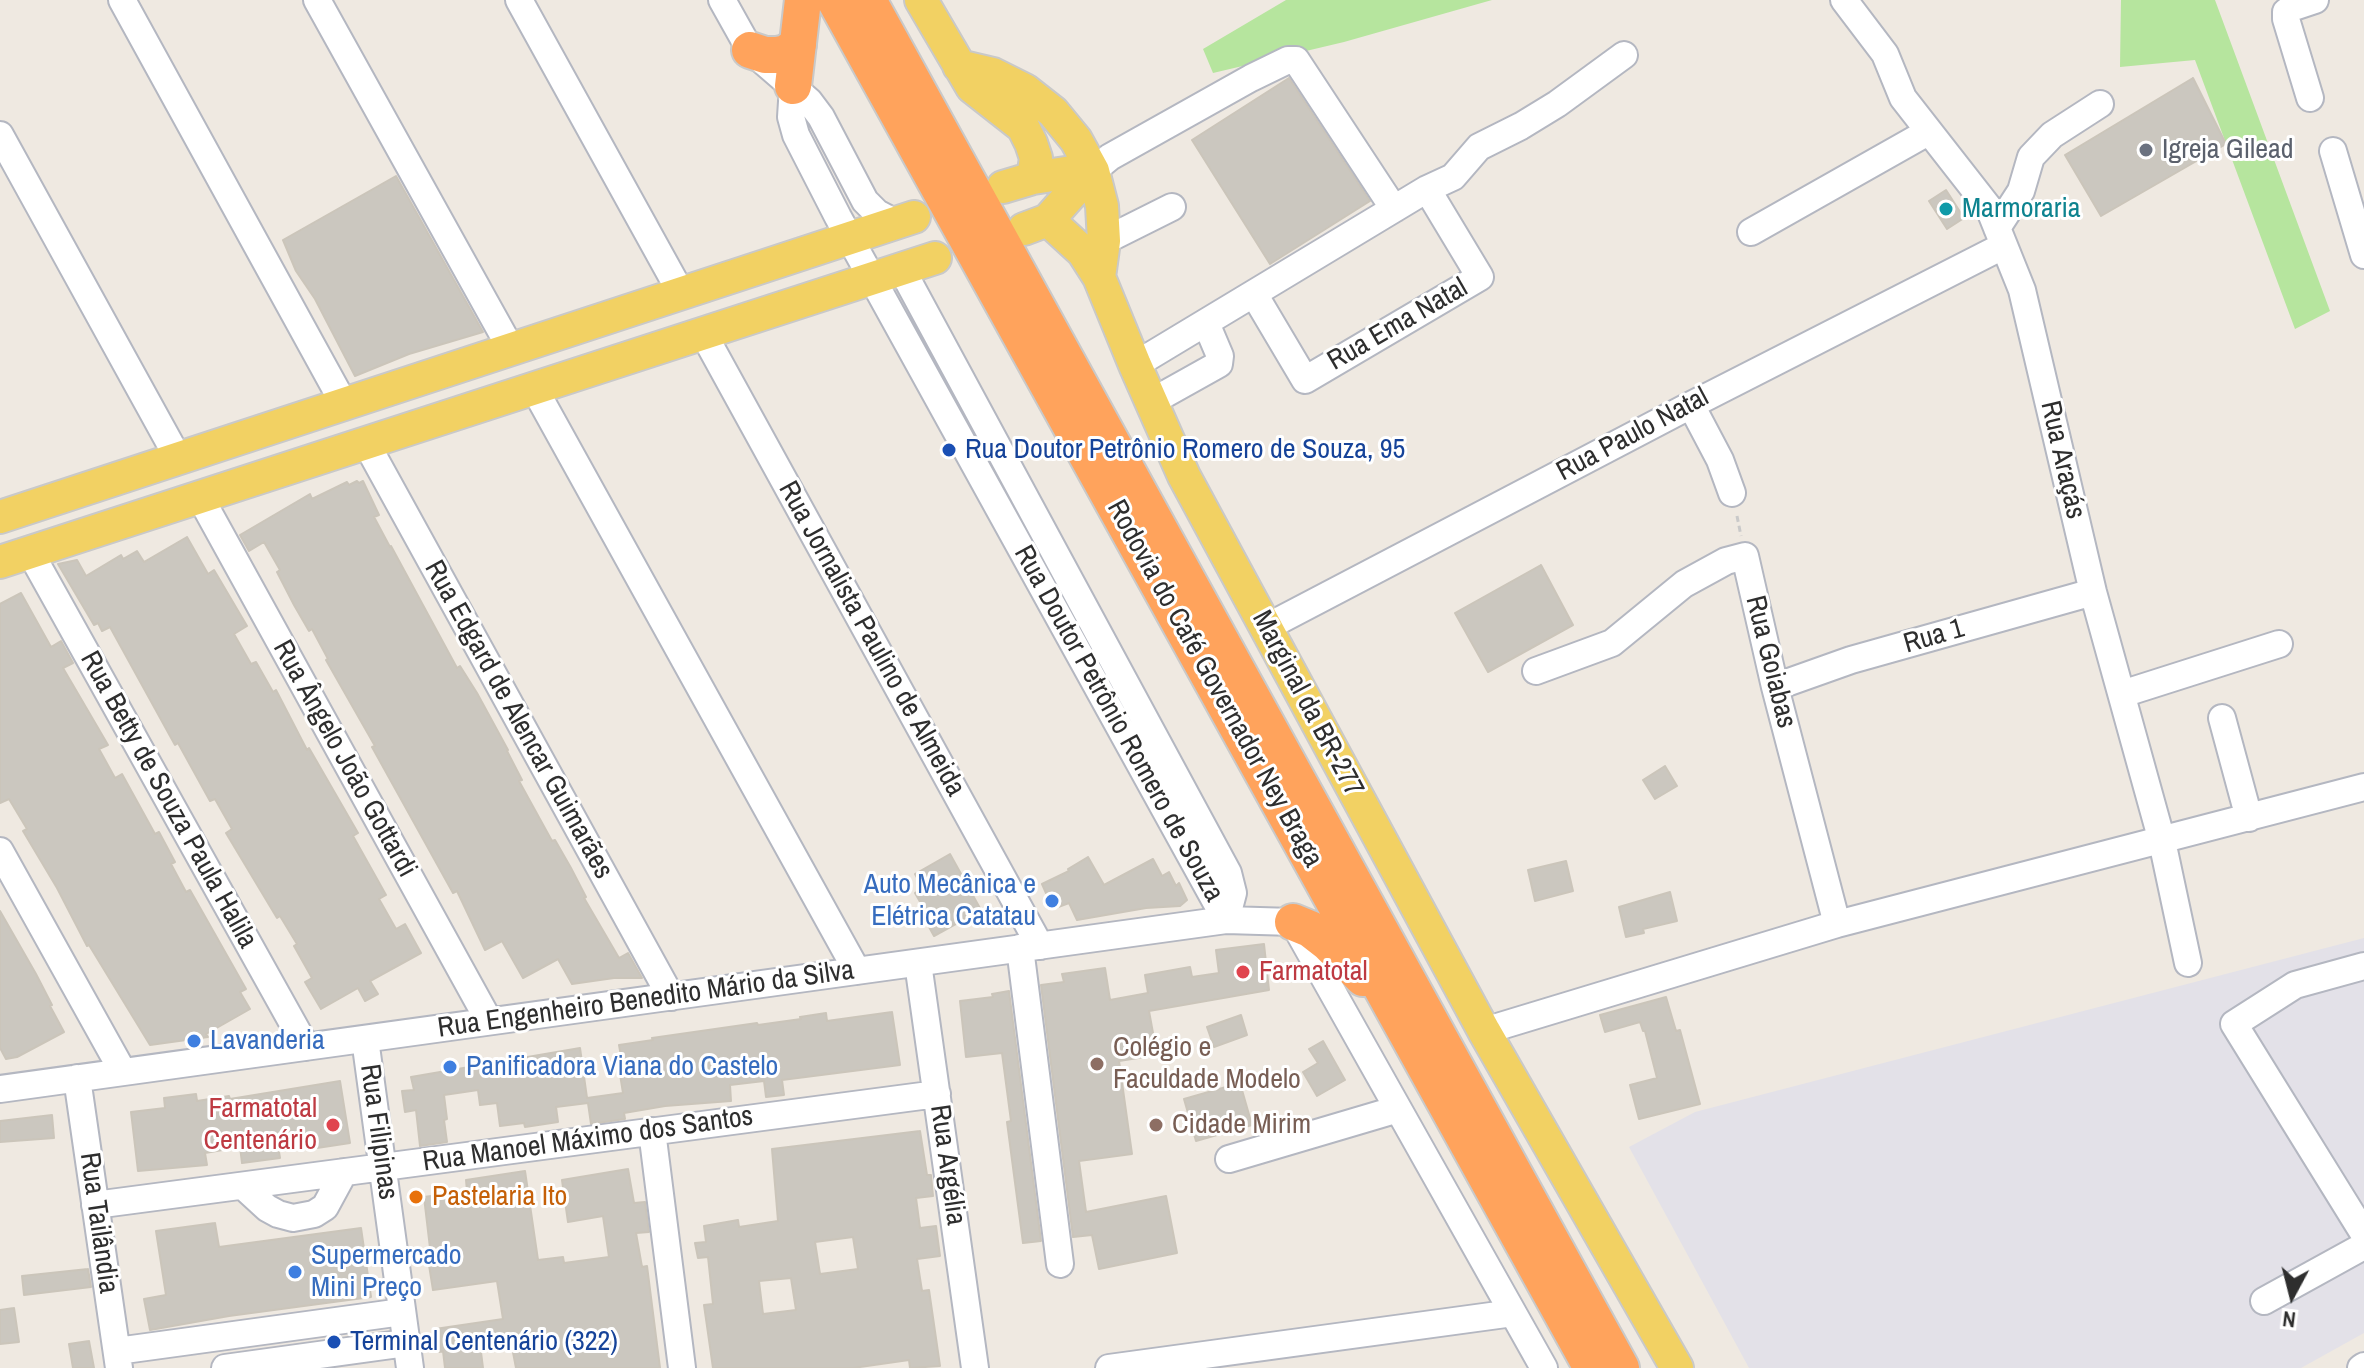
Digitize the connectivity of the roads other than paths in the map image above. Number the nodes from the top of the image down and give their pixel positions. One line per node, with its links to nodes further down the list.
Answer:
1 (122, 0): 49 (street)
2 (317, 0): 44 (street)
3 (519, 0): 37 (street)
4 (722, 0): 12 (street)
5 (803, 0): 11 (highway)
6 (835, 0): 81 (highway, Rodovia do Café Governador Ney Braga)
7 (868, 0): 112 (highway, Rodovia do Café Governador Ney Braga)
8 (921, 0): 14 (main road)
9 (1844, 0): 18 (street, Rua Araçás)
10 (2315, 0): 16 (street)
11 (798, 45): 12 (highway); 15 (highway)
12 (750, 50): 15 (street)
13 (1624, 55): 24 (street)
14 (959, 66): 21 (main road); 22 (main road)
15 (793, 86): 27 (street); 31 (street, Rua Doutor Petrônio Romero de Souza)
16 (2310, 98)
17 (2100, 104): 30 (street)
18 (1928, 132): 29 (street); 30 (street, Rua Araçás)
19 (0, 135): 52 (street)
20 (2333, 151): 33 (street)
21 (1081, 176): 22 (main road); 26 (street); 28 (main road); 32 (main road); 36 (main road)
22 (1033, 178): 23 (main road); 28 (main road)
23 (1003, 187)
24 (1427, 189): 26 (street); 38 (street, Rua Ema Natal)
25 (1172, 207): 32 (street)
26 (1394, 209): 38 (street)
27 (905, 220): 31 (main road)
28 (1036, 224): 36 (main road)
29 (1751, 232)
30 (2000, 237): 50 (street, Rua Paulo Natal); 61 (street, Rua Araçás)
31 (850, 238): 35 (street, Rua Doutor Petrônio Romero de Souza); 37 (main road)
32 (1104, 241): 36 (main road)
33 (2364, 255)
34 (935, 258): 35 (main road)
35 (887, 273): 42 (main road); 72 (street, Rua Doutor Petrônio Romero de Souza)
36 (1099, 277): 45 (main road, Marginal da BR-277)
37 (681, 293): 39 (main road)
38 (1254, 294): 40 (street)
39 (638, 307): 41 (main road); 43 (main road)
40 (1206, 323): 45 (street); 48 (street)
41 (580, 327): 44 (main road); 46 (main road)
42 (703, 333): 43 (main road); 75 (street, Rua Jornalista Paulino de Almeida)
43 (658, 348): 46 (main road)
44 (511, 349): 49 (main road)
45 (1135, 365): 48 (main road, Marginal da BR-277)
46 (591, 370): 47 (main road)
47 (534, 388): 51 (main road); 78 (street)
48 (1151, 402): 62 (main road, Marginal da BR-277)
49 (344, 404): 52 (main road)
50 (1691, 405): 54 (street); 62 (street, Rua Paulo Natal)
51 (366, 443): 55 (main road); 80 (street, Rua Edgard de Alencar Guimarães)
52 (178, 458): 53 (main road)
53 (107, 481): 56 (main road); 58 (main road)
54 (1732, 493)
55 (200, 497): 58 (main road); 82 (street, Rua Ângelo João Gottardi)
56 (42, 504): 57 (main road); 59 (main road)
57 (3, 509)
58 (125, 521): 59 (main road)
59 (45, 548): 60 (main road); 85 (street, Rua Betty de Souza Paula Halila)
60 (0, 562)
61 (2093, 592): 65 (street, Rua 1); 66 (street, Rua Araçás)
62 (1265, 628): 83 (main road, Marginal da BR-277)
63 (2279, 644): 66 (street)
64 (1536, 671): 65 (street, Rua Goiabas)
65 (1775, 687): 74 (street, Rua Goiabas)
66 (2122, 694): 70 (street, Rua Araçás)
67 (2230, 716): 69 (street)
68 (2364, 787): 69 (street)
69 (2257, 816): 70 (street)
70 (2162, 841): 74 (street); 77 (street, Rua Araçás)
71 (0, 851): 86 (street)
72 (1226, 920): 73 (street, Rua Engenheiro Benedito Mário da Silva); 75 (street, Rua Engenheiro Benedito Mário da Silva)
73 (1293, 922): 81 (highway); 90 (street)
74 (1837, 924): 83 (street)
75 (1030, 947): 76 (street, Rua Engenheiro Benedito Mário da Silva); 99 (street)
76 (918, 963): 78 (street, Rua Engenheiro Benedito Mário da Silva); 89 (street, Rua Argélia)
77 (2188, 963)
78 (857, 971): 80 (street, Rua Engenheiro Benedito Mário da Silva)
79 (2360, 976): 97 (street)
80 (671, 997): 82 (street, Rua Engenheiro Benedito Mário da Silva)
81 (1398, 1017): 111 (highway, Rodovia do Café Governador Ney Braga)
82 (489, 1021): 84 (street, Rua Engenheiro Benedito Mário da Silva)
83 (1484, 1031): 113 (main road, Marginal da BR-277)
84 (365, 1039): 85 (street, Rua Engenheiro Benedito Mário da Silva); 93 (street, Rua Filipinas)
85 (306, 1047): 86 (street, Rua Engenheiro Benedito Mário da Silva)
86 (123, 1072): 87 (street, Rua Engenheiro Benedito Mário da Silva)
87 (77, 1078): 88 (street, Rua Engenheiro Benedito Mário da Silva); 96 (street, Rua Tailândia)
88 (0, 1089)
89 (937, 1094): 91 (street, Rua Manoel Máximo dos Santos); 108 (street, Rua Argélia)
90 (1398, 1109): 92 (street); 102 (street)
91 (652, 1131): 93 (street, Rua Manoel Máximo dos Santos); 107 (street)
92 (1229, 1159)
93 (383, 1167): 94 (street, Rua Manoel Máximo dos Santos); 101 (street, Rua Filipinas)
94 (344, 1172): 95 (street, Rua Manoel Máximo dos Santos); 95 (street)
95 (243, 1186): 96 (street, Rua Manoel Máximo dos Santos)
96 (95, 1205): 103 (street, Rua Tailândia)
97 (2364, 1234)
98 (2364, 1246): 100 (street)
99 (1060, 1264)
100 (2264, 1301)
101 (402, 1312): 103 (street); 105 (street, Rua Filipinas)
102 (1513, 1313): 104 (street); 110 (street)
103 (118, 1359)
104 (1232, 1360): 109 (street)
105 (406, 1361): 106 (street)
106 (225, 1368)
107 (682, 1368)
108 (975, 1368)
109 (1109, 1368)
110 (1544, 1368)
111 (1592, 1368)
112 (1621, 1368)
113 (1677, 1368)

